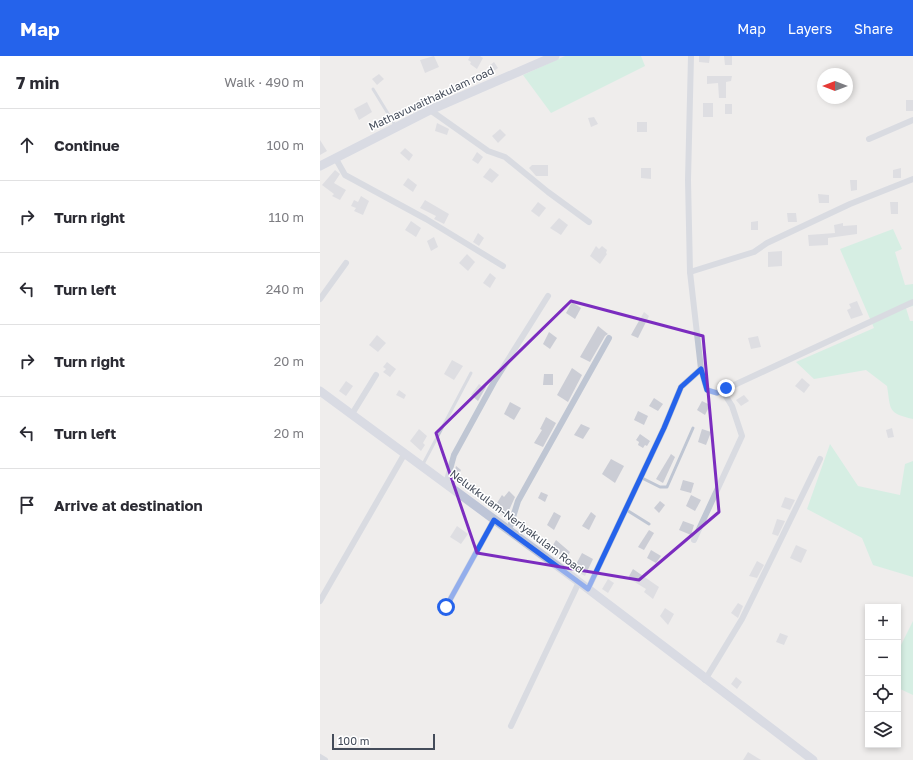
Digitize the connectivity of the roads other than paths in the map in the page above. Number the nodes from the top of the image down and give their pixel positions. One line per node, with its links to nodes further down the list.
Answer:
1 (555, 56): 4 (main road, Mathavuvaithakulam road)
2 (691, 56): 14 (street)
3 (373, 89): 6 (lane)
4 (430, 110): 6 (main road, Mathavuvaithakulam road); 11 (street)
5 (913, 120): 7 (street)
6 (396, 126): 8 (main road, Mathavuvaithakulam road)
7 (869, 139)
8 (336, 159): 9 (main road, Mathavuvaithakulam road); 13 (street)
9 (320, 166)
10 (913, 179): 14 (street)
11 (589, 222)
12 (346, 263): 16 (street)
13 (503, 266)
14 (690, 272): 19 (street)
15 (548, 296): 30 (street)
16 (320, 299)
17 (913, 302): 22 (street)
18 (609, 338): 34 (street)
19 (701, 369): 22 (street); 29 (street)
20 (471, 373): 28 (lane)
21 (376, 375): 24 (street)
22 (722, 390): 35 (street)
23 (320, 391): 24 (main road, Nelukkulam-Neriyakulam Road)
24 (352, 414): 26 (main road, Nelukkulam-Neriyakulam Road)
25 (693, 428): 29 (lane)
26 (406, 453): 28 (main road, Nelukkulam-Neriyakulam Road); 38 (street)
27 (820, 459): 40 (street)
28 (422, 466): 30 (main road, Nelukkulam-Neriyakulam Road)
29 (640, 477): 31 (street)
30 (446, 484): 32 (main road, Nelukkulam-Neriyakulam Road)
31 (625, 508): 33 (lane); 37 (street)
32 (494, 520): 34 (main road, Nelukkulam-Neriyakulam Road); 39 (street)
33 (649, 524)
34 (509, 530): 36 (main road, Nelukkulam-Neriyakulam Road)
35 (694, 540)
36 (579, 582): 37 (main road, Nelukkulam-Neriyakulam Road); 41 (street)
37 (588, 589): 40 (main road, Nelukkulam-Neriyakulam Road)
38 (320, 601)
39 (446, 607)
40 (705, 680): 44 (main road, Nelukkulam-Neriyakulam Road)
41 (511, 726)
42 (320, 757): 43 (street)
43 (325, 760)
44 (812, 760)

